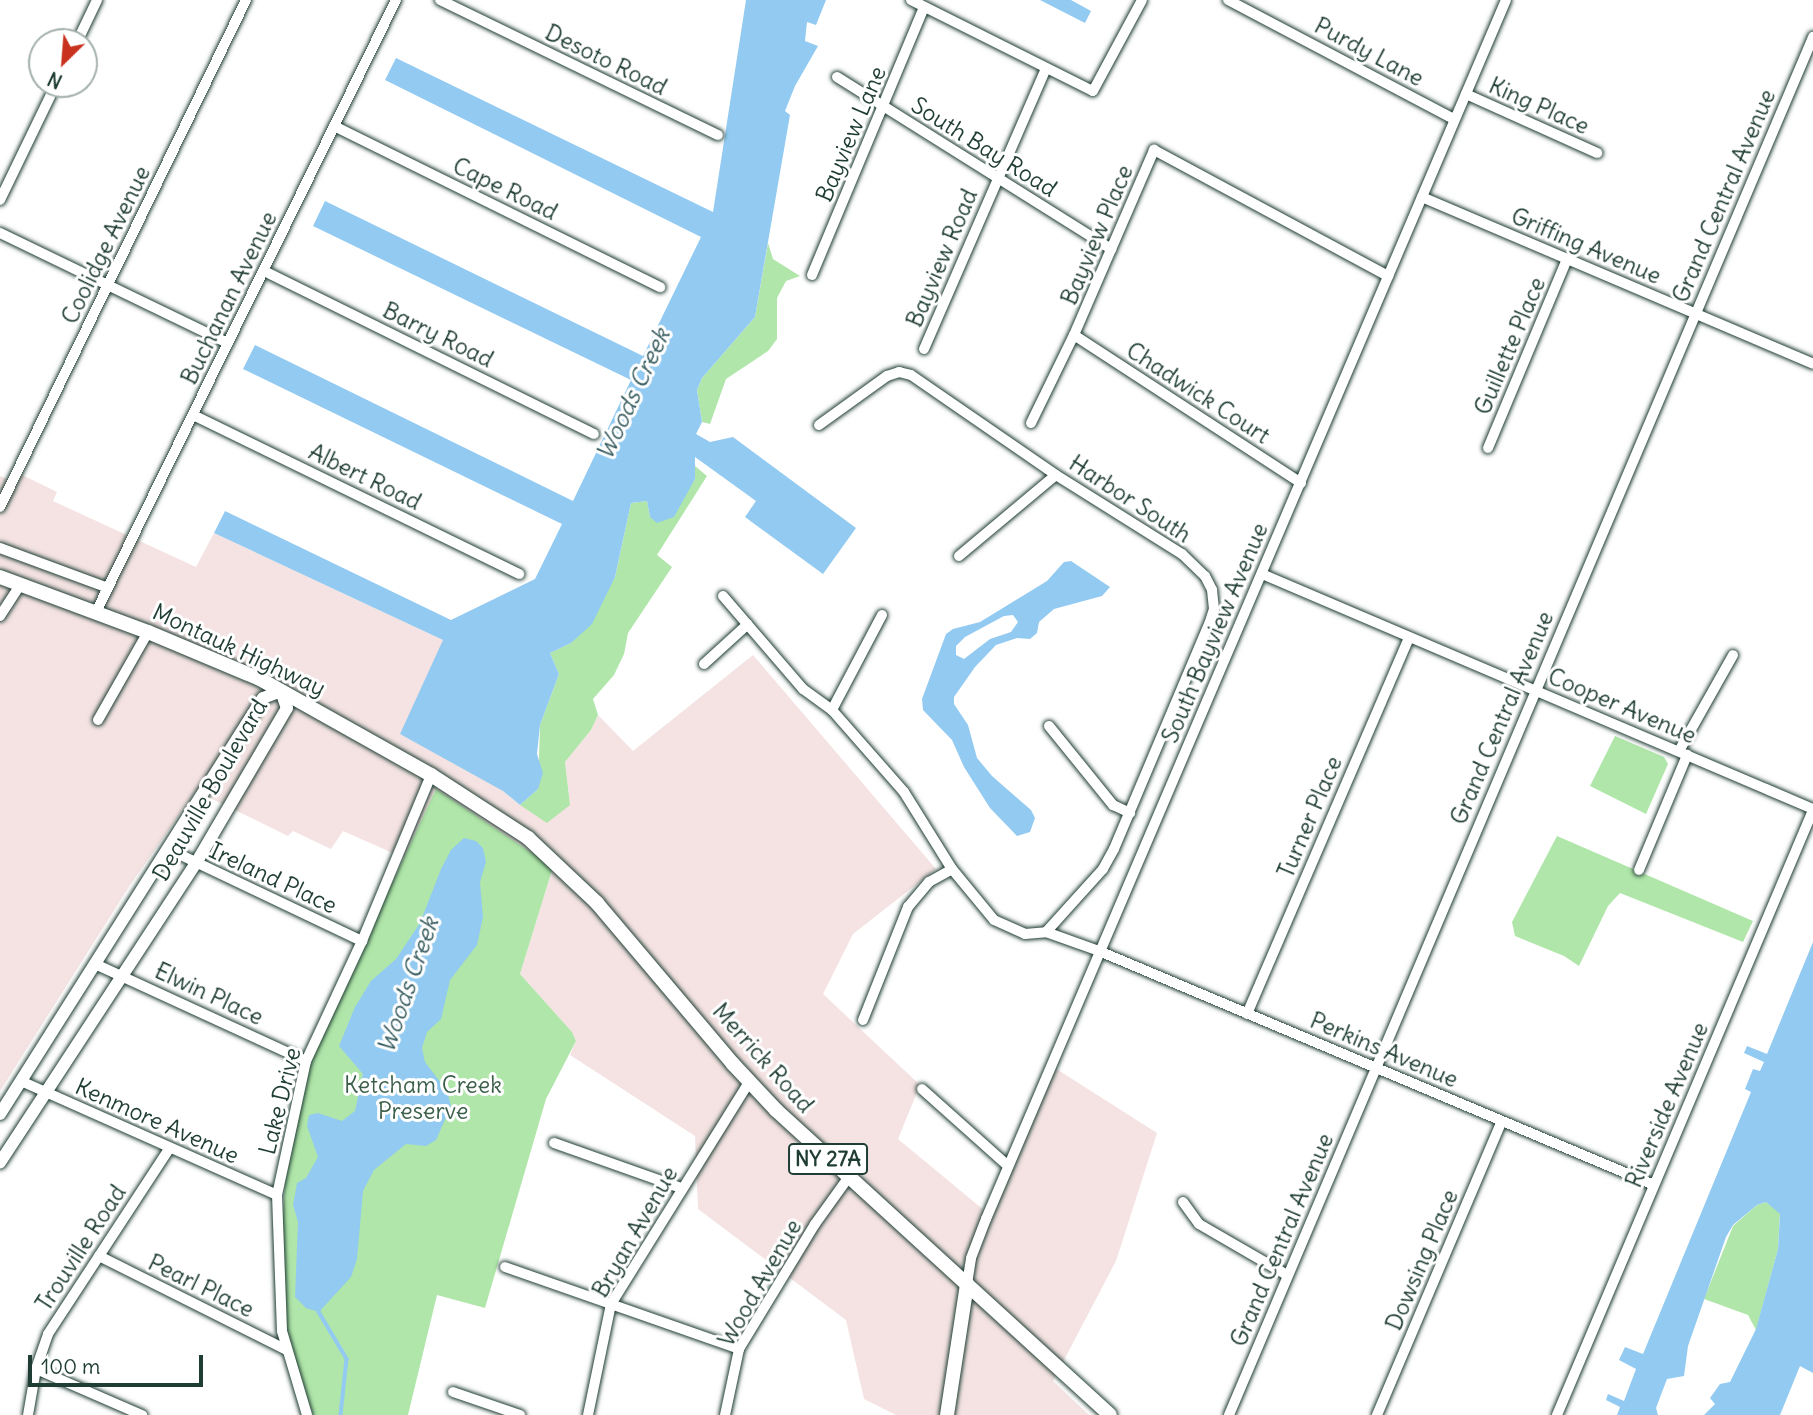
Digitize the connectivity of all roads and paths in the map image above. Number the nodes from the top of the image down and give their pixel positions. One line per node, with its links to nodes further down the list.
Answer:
1 (97, 0): 10 (street)
2 (246, 0): 30 (street, Coolidge Avenue)
3 (396, 0): 18 (street, Buchanan Avenue)
4 (440, 0): 19 (street, Desoto Road)
5 (911, 0): 9 (street)
6 (1142, 0): 12 (street)
7 (1228, 0): 17 (street, Purdy Lane)
8 (1506, 0): 14 (street, South Bayview Avenue)
9 (924, 7): 12 (street); 16 (street, Bayview Lane)
10 (84, 28)
11 (1813, 37): 32 (street, Grand Central Avenue)
12 (1046, 68): 21 (street, Bayview Road)
13 (837, 77): 16 (street, South Bay Road)
14 (1466, 94): 17 (street, South Bayview Avenue); 20 (street, King Place)
15 (49, 98): 23 (street)
16 (883, 107): 21 (street, South Bay Road); 28 (street, Bayview Lane)
17 (1454, 119): 22 (street, South Bayview Avenue)
18 (334, 126): 27 (street, Buchanan Avenue); 31 (street, Cape Road)
19 (718, 135)
20 (1597, 153)
21 (998, 178): 25 (street, South Bay Road); 35 (street, Bayview Road)
22 (1422, 197): 26 (street, Griffing Avenue); 29 (street, South Bayview Avenue)
23 (0, 200)
24 (0, 233): 30 (street)
25 (1111, 249): 29 (street, Bayview Place); 33 (street, Bayview Place)
26 (1567, 259): 32 (street, Griffing Avenue); 41 (street, Guillette Place)
27 (264, 271): 34 (street, Buchanan Avenue); 40 (street, Barry Road)
28 (812, 275)
29 (1388, 276): 43 (street, South Bayview Avenue)
30 (108, 285): 34 (street); 44 (street, Coolidge Avenue)
31 (660, 287)
32 (1695, 314): 36 (street, Griffing Avenue); 61 (street, Grand Central Avenue)
33 (1074, 335): 38 (street, Bayview Place); 43 (street, Chadwick Court)
34 (228, 343): 37 (street, Buchanan Avenue)
35 (924, 349)
36 (1813, 364)
37 (193, 415): 47 (street, Albert Road); 51 (street, Buchanan Avenue)
38 (1031, 423)
39 (819, 425): 42 (street, Harbor South)
40 (594, 435)
41 (1488, 448)
42 (1056, 475): 46 (street); 70 (street, Harbor South)
43 (1301, 484): 48 (street, South Bayview Avenue)
44 (0, 507)
45 (0, 548): 51 (street)
46 (959, 556)
47 (519, 574)
48 (1262, 574): 58 (street, Cooper Avenue); 77 (street, South Bayview Avenue)
49 (0, 577): 50 (main road, Montauk Highway)
50 (20, 584): 53 (main road, Montauk Highway); 55 (street)
51 (108, 588): 53 (street, Buchanan Avenue)
52 (723, 596): 56 (street, Perkins Avenue)
53 (96, 612): 57 (main road, Montauk Highway)
54 (882, 615): 63 (street)
55 (0, 616)
56 (748, 624): 60 (street); 63 (street, Perkins Avenue)
57 (148, 632): 62 (main road, Montauk Highway); 64 (street)
58 (1409, 637): 61 (street, Cooper Avenue); 80 (street, Turner Place)
59 (1733, 655): 66 (street)
60 (704, 664)
61 (1534, 690): 66 (street, Cooper Avenue); 83 (street, Grand Central Avenue)
62 (281, 691): 67 (main road, Montauk Highway); 71 (street, Deauville Boulevard); 72 (street, Deauville Boulevard)
63 (832, 710): 73 (street, Perkins Avenue)
64 (98, 720)
65 (1049, 726): 70 (street)
66 (1682, 753): 69 (street, Cooper Avenue); 74 (street)
67 (431, 775): 68 (main road, Montauk Highway); 76 (street, Lake Drive)
68 (485, 808): 85 (main road, Merrick Road)
69 (1813, 809): 95 (street, Riverside Avenue)
70 (1130, 813): 75 (street, Harbor South)
71 (168, 849): 72 (street, Ireland Place); 78 (street, Deauville Boulevard)
72 (196, 863): 76 (street, Ireland Place); 79 (street, Deauville Boulevard)
73 (952, 869): 75 (street, Perkins Avenue); 81 (street)
74 (1639, 870)
75 (1046, 932): 77 (street, Perkins Avenue)
76 (362, 941): 82 (street, Lake Drive)
77 (1099, 951): 80 (street, Perkins Avenue); 93 (street, South Bayview Avenue)
78 (95, 964): 79 (street, Elwin Place); 84 (street, Deauville Boulevard)
79 (121, 975): 82 (street, Elwin Place); 87 (street, Deauville Boulevard)
80 (1247, 1014): 83 (street, Perkins Avenue)
81 (863, 1020)
82 (306, 1060): 97 (street, Lake Drive)
83 (1376, 1068): 89 (street, Perkins Avenue); 101 (street, Grand Central Avenue)
84 (21, 1081): 87 (street, Kenmore Avenue); 88 (street, Deauville Boulevard)
85 (749, 1082): 94 (main road, Merrick Road / NY 27A); 96 (street, Bryan Avenue)
86 (922, 1090): 93 (street)
87 (46, 1092): 91 (street, Kenmore Avenue); 92 (street, Deauville Boulevard)
88 (0, 1114)
89 (1502, 1121): 95 (street, Perkins Avenue); 117 (street, Dowsing Place)
90 (554, 1143): 96 (street)
91 (169, 1149): 97 (street, Kenmore Avenue); 99 (street, Trouville Road)
92 (0, 1162)
93 (1008, 1166): 102 (street, South Bayview Avenue)
94 (848, 1178): 102 (main road, Merrick Road / NY 27A); 105 (street, Wood Avenue)
95 (1654, 1185): 118 (street, Riverside Avenue)
96 (681, 1188): 103 (street, Bryan Avenue)
97 (277, 1195): 104 (street, Lake Drive)
98 (1183, 1202): 101 (street)
99 (99, 1256): 104 (street, Pearl Place); 106 (street, Trouville Road)
100 (505, 1267): 103 (street)
101 (1287, 1275): 116 (street, Grand Central Avenue)
102 (967, 1284): 114 (main road); 115 (main road, Merrick Road / NY 27A)
103 (611, 1304): 105 (street); 112 (street, Bryan Avenue)
104 (287, 1349): 110 (street, Lake Drive)
105 (739, 1349): 113 (street, Wood Avenue)
106 (36, 1369): 108 (street, Trouville Road); 109 (street)
107 (453, 1392): 111 (street)
108 (27, 1415)
109 (142, 1415)
110 (307, 1415)
111 (520, 1415)
112 (588, 1415)
113 (725, 1415)
114 (947, 1415)
115 (1110, 1415)
116 (1229, 1415)
117 (1377, 1415)
118 (1557, 1415)

